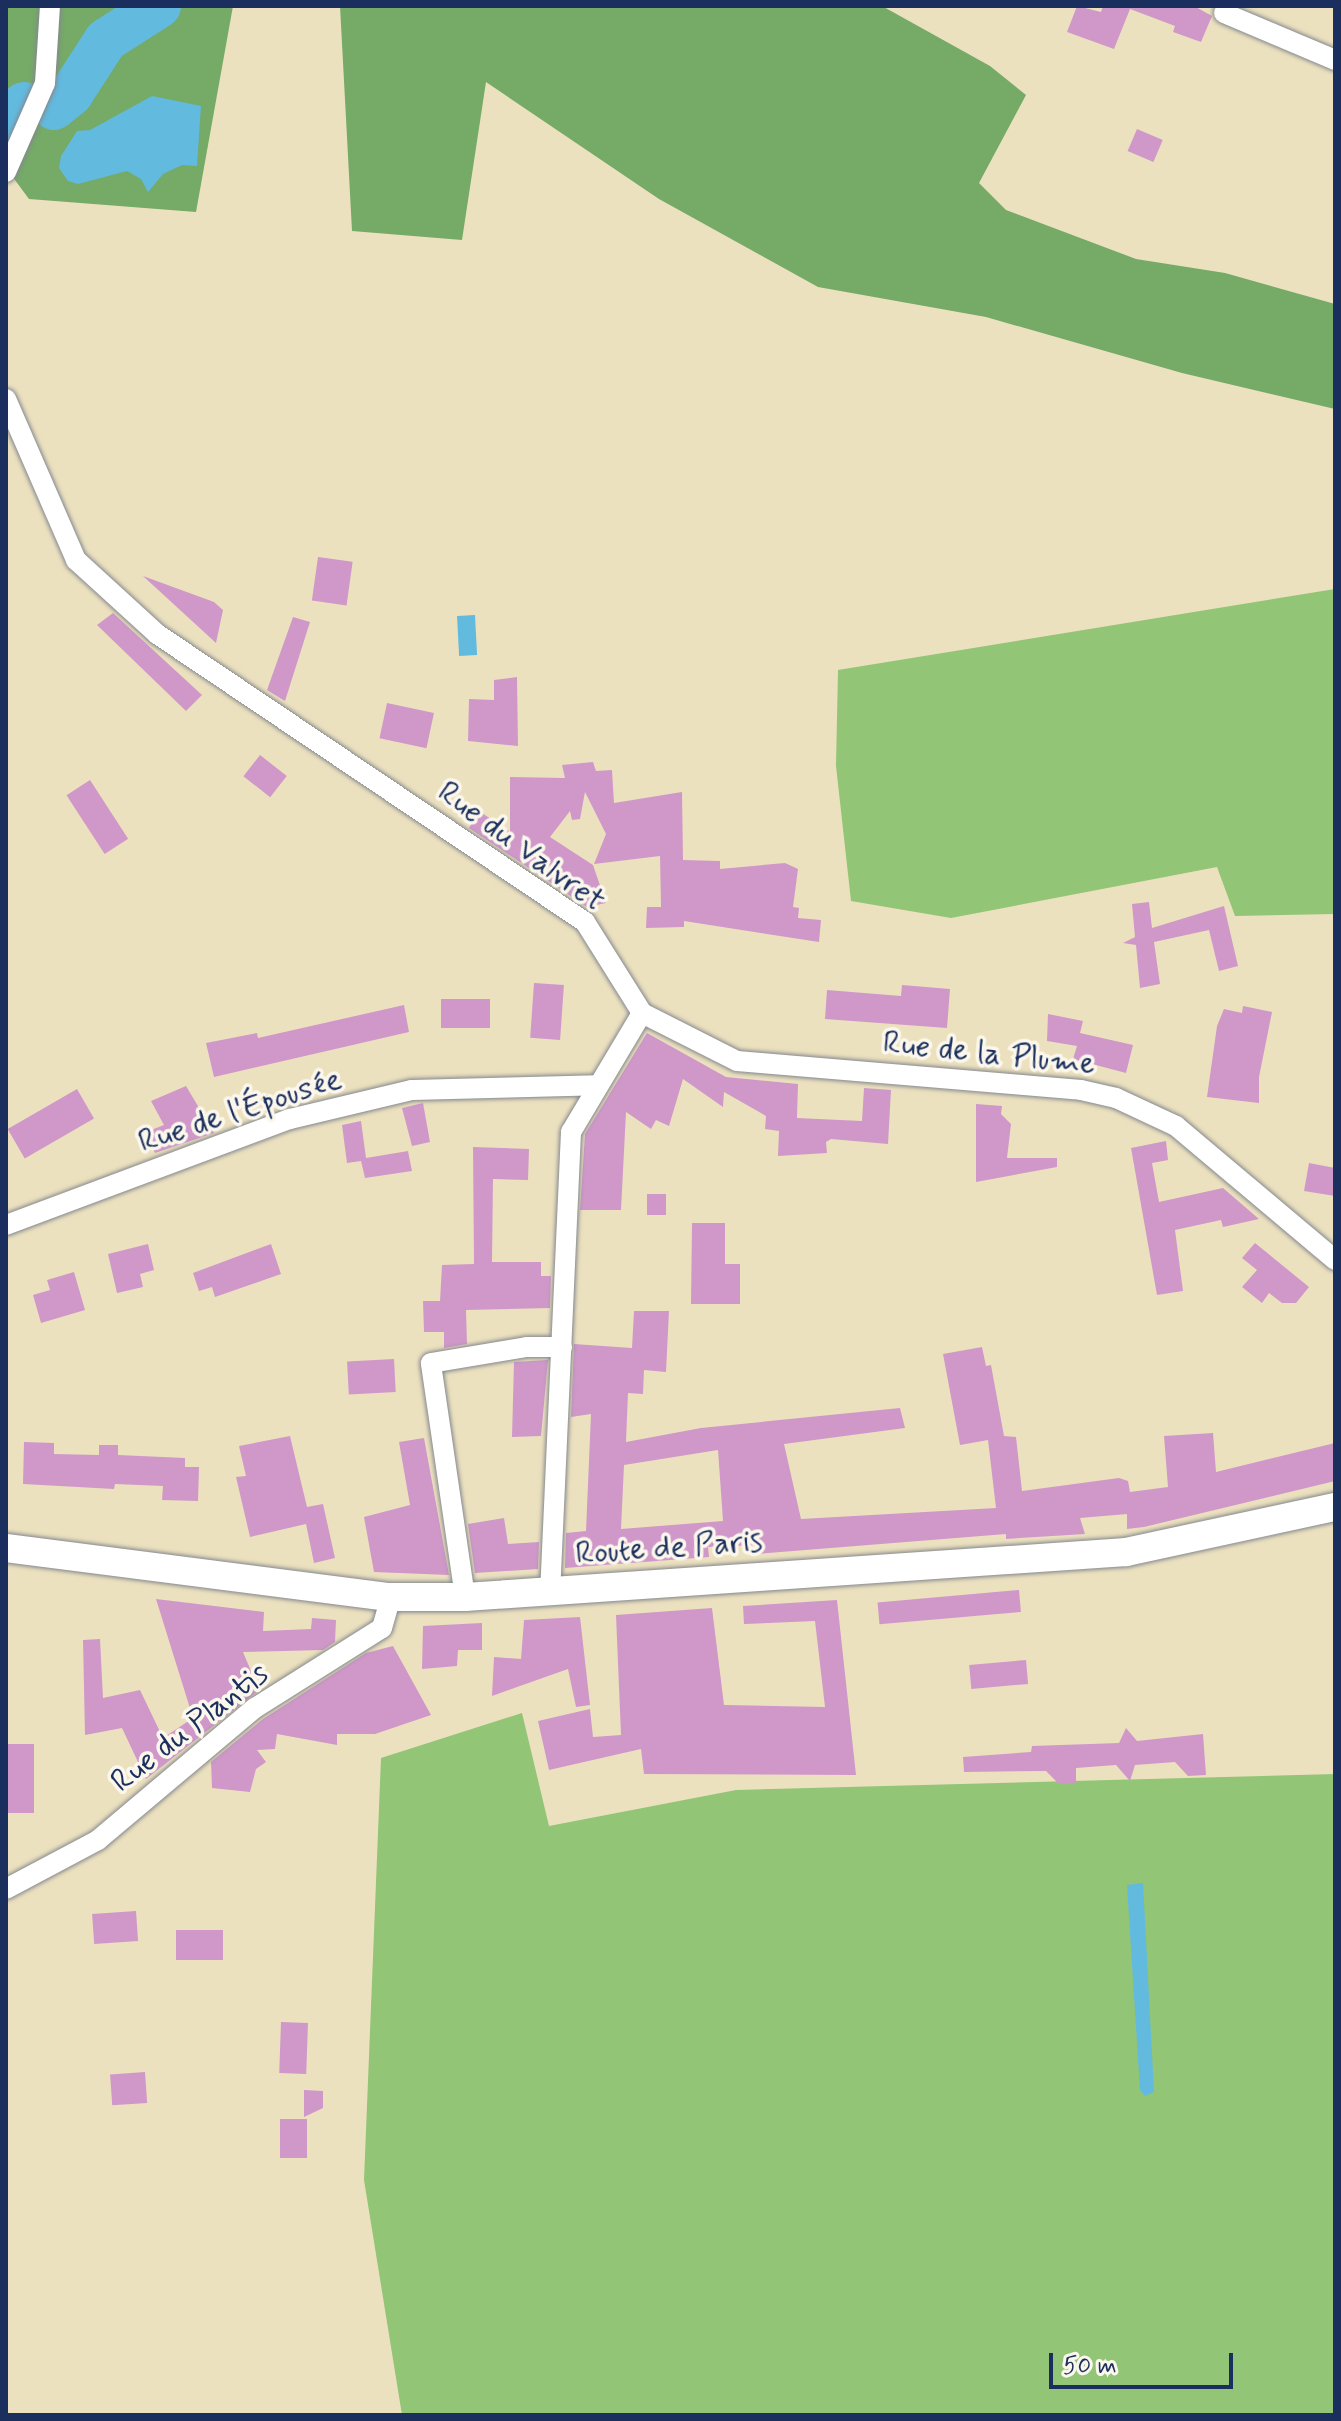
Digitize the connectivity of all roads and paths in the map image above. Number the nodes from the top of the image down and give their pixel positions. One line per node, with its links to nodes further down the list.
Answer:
1 (50, 6): 4 (street)
2 (1224, 13): 3 (street)
3 (1335, 60)
4 (6, 172)
5 (6, 399): 6 (street, Rue du Valvret)
6 (642, 1013): 7 (street); 9 (street, Rue de la Plume)
7 (597, 1085): 8 (street, Rue de l'Épousée); 10 (street)
8 (6, 1225)
9 (1335, 1260)
10 (562, 1347): 13 (street); 15 (street)
11 (1335, 1507): 13 (main road, Route de Paris)
12 (6, 1548): 14 (main road, Route de Paris)
13 (550, 1591): 15 (main road, Route de Paris)
14 (391, 1597): 15 (main road, Route de Paris); 16 (street, Rue du Plantis)
15 (465, 1597)
16 (6, 1889)

